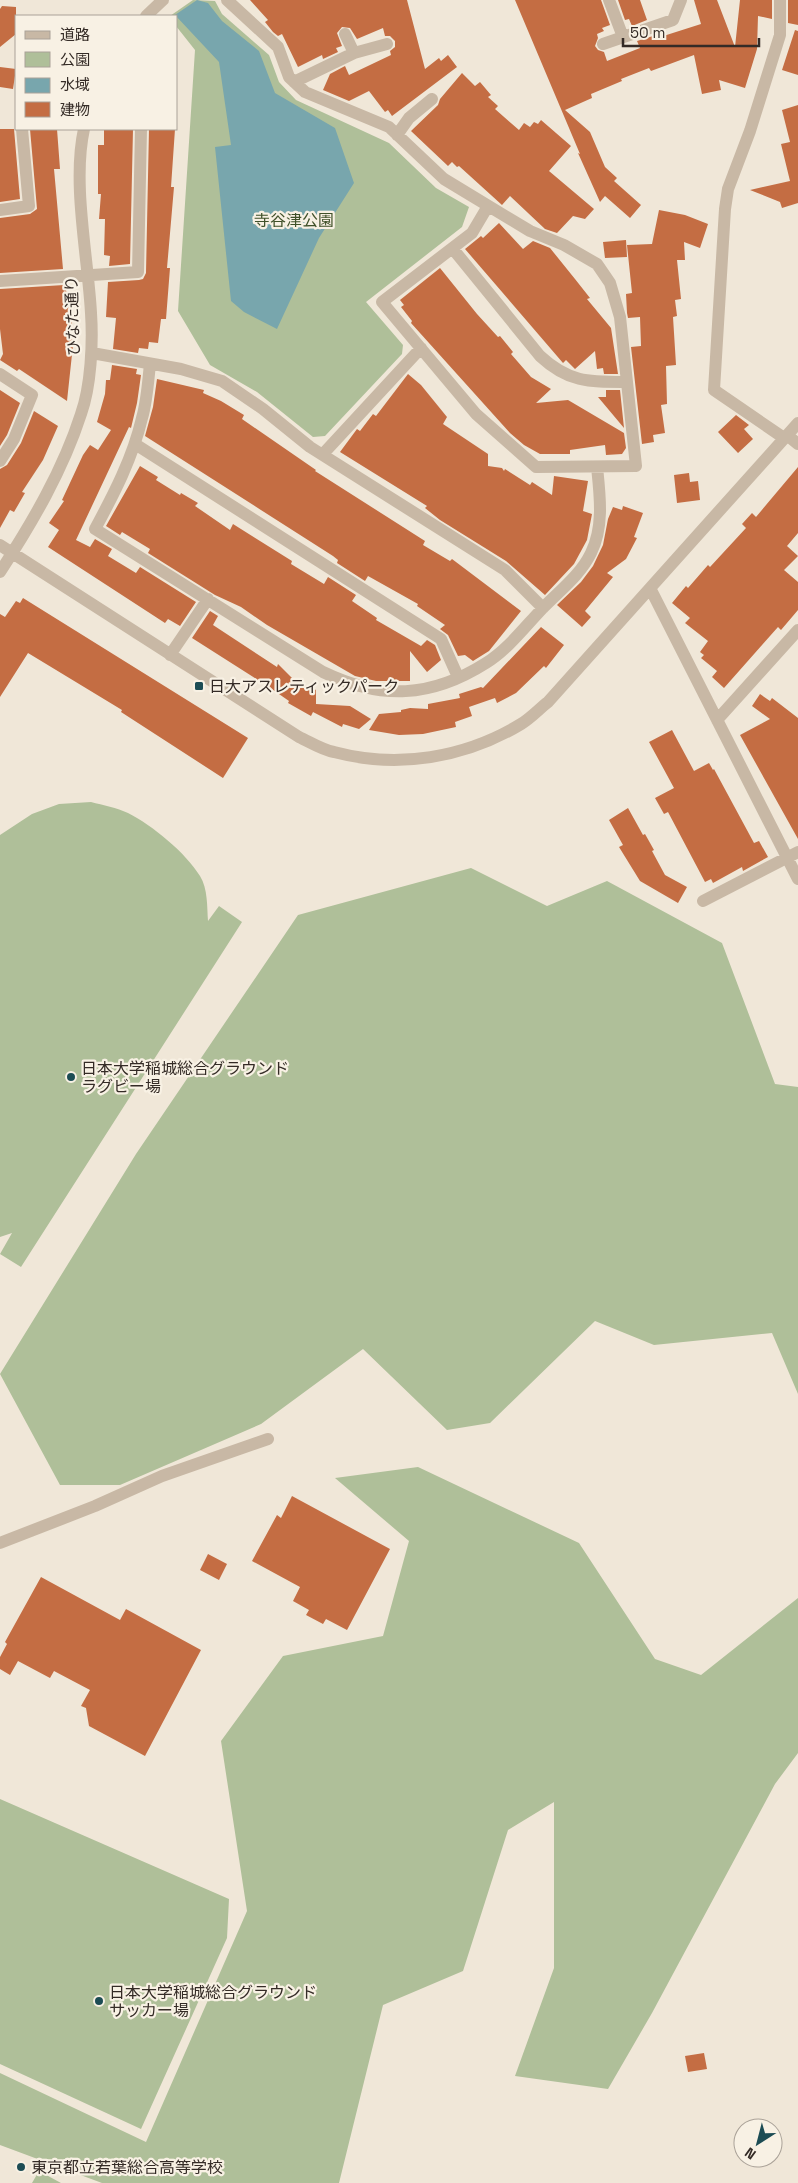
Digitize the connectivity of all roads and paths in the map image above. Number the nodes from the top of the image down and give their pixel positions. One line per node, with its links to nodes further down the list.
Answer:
1 (163, 0): 6 (street)
2 (227, 0): 12 (street)
3 (609, 0): 8 (street)
4 (681, 0): 8 (street)
5 (780, 0): 29 (street)
6 (147, 15)
7 (345, 34): 11 (street)
8 (622, 36): 10 (street)
9 (387, 44): 11 (street)
10 (603, 44)
11 (354, 53): 12 (street)
12 (294, 82): 17 (street)
13 (432, 99): 17 (street)
14 (22, 130): 19 (street)
15 (84, 130): 21 (street, ひなた通り)
16 (141, 130): 21 (street)
17 (397, 135): 18 (street)
18 (488, 206): 20 (street); 27 (street)
19 (0, 210)
20 (453, 250): 23 (street); 27 (street)
21 (87, 274): 22 (street); 24 (street, ひなた通り)
22 (0, 280)
23 (421, 348): 32 (street); 34 (street)
24 (92, 353): 25 (street); 36 (street, ひなた通り)
25 (150, 364): 30 (street); 32 (street)
26 (0, 374): 33 (street)
27 (627, 382): 34 (street)
28 (798, 423): 29 (street)
29 (786, 436): 31 (street); 38 (street)
30 (135, 444): 39 (street); 43 (street)
31 (798, 444)
32 (322, 454): 40 (street)
33 (0, 461)
34 (597, 467): 40 (street)
35 (0, 545): 36 (street)
36 (13, 553): 37 (street, ひなた通り); 42 (street)
37 (0, 572)
38 (650, 588): 42 (street); 44 (street)
39 (208, 599): 42 (street); 43 (street)
40 (543, 608): 43 (street)
41 (798, 630): 44 (street)
42 (170, 655)
43 (458, 677)
44 (717, 720): 45 (street)
45 (792, 855): 46 (street); 47 (street)
46 (798, 879)
47 (703, 901)
48 (268, 1439): 49 (street)
49 (0, 1542)

